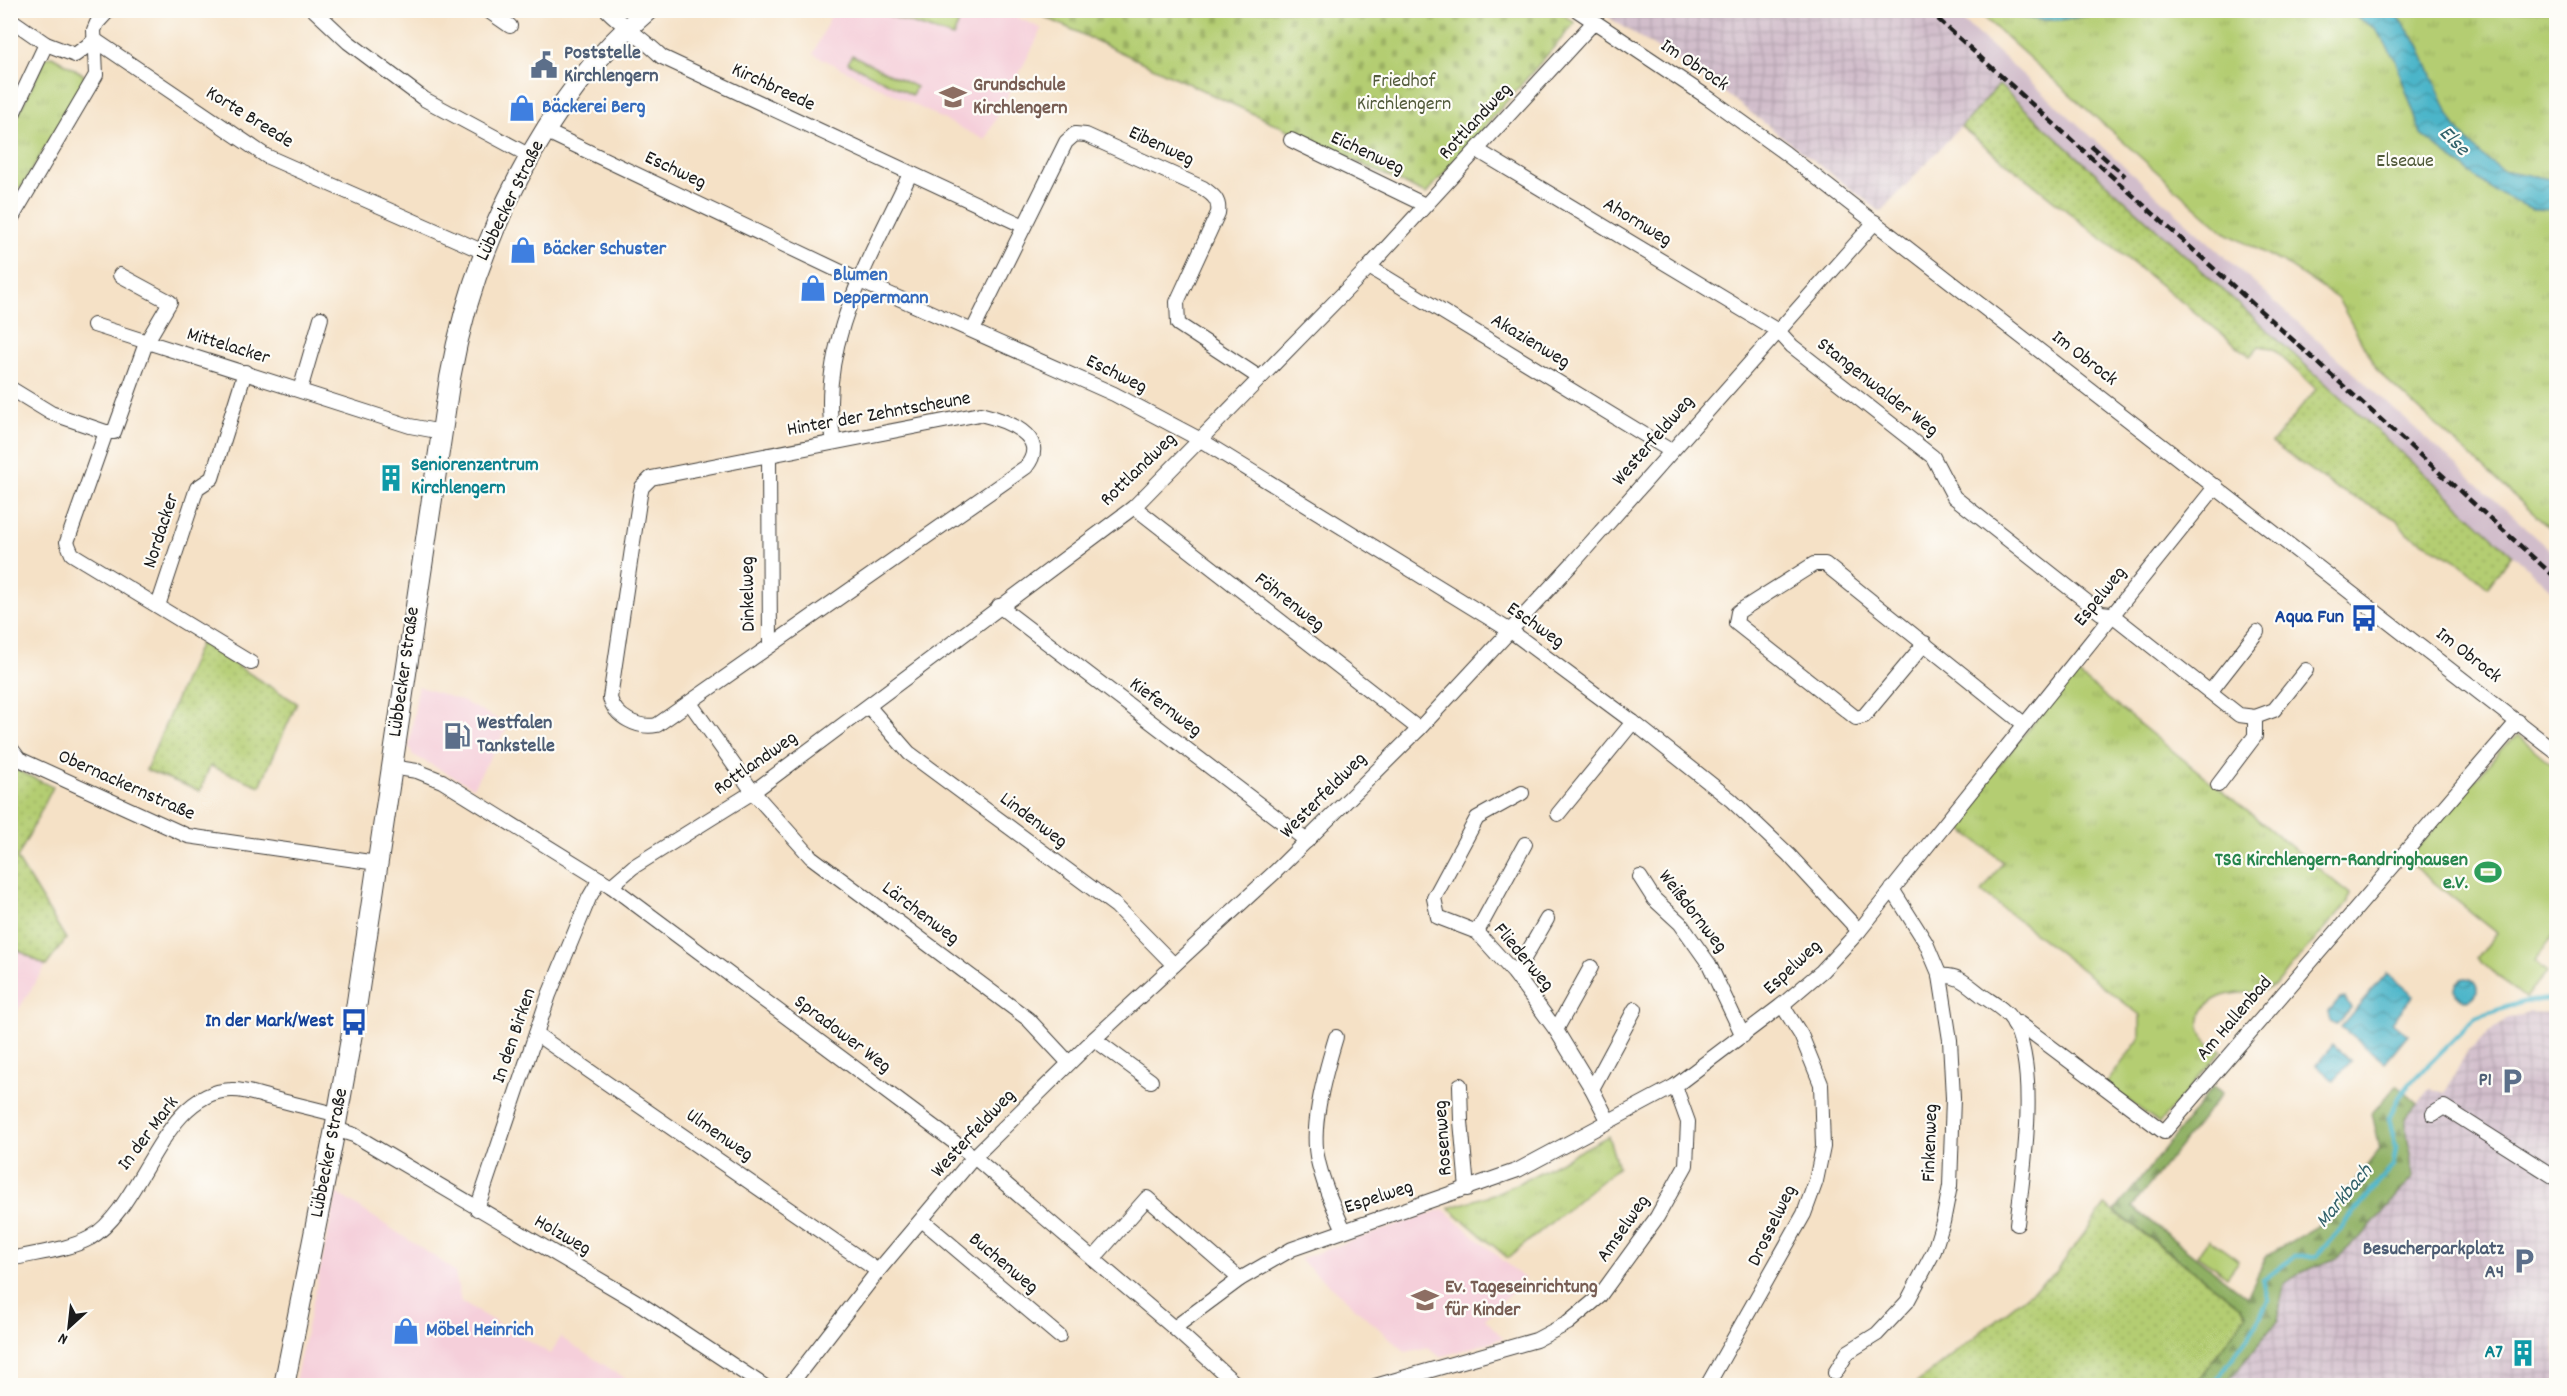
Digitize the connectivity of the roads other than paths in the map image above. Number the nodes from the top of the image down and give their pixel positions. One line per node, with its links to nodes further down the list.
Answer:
1 (109, 10): 11 (street)
2 (314, 10): 17 (street)
3 (486, 10): 9 (street)
4 (607, 10): 10 (street, Kirchbreede)
5 (648, 10): 10 (street, Lübbecker Straße)
6 (1577, 10): 8 (street, Im Obrock)
7 (10, 19): 12 (street)
8 (1594, 22): 16 (street, Rottlandweg); 22 (street, Im Obrock)
9 (510, 26)
10 (626, 29): 14 (street, Lübbecker Straße); 18 (street, Kirchbreede)
11 (95, 40): 12 (street); 19 (street); 24 (street, Korte Breede)
12 (46, 44): 13 (street)
13 (10, 120)
14 (545, 131): 17 (street, Lübbecker Straße); 27 (street, Eschweg)
15 (1291, 140): 20 (street, Eichenweg)
16 (1477, 150): 20 (street, Rottlandweg); 31 (street, Ahornweg)
17 (530, 156): 24 (street, Lübbecker Straße)
18 (910, 174): 23 (street, Kirchbreede); 27 (street)
19 (14, 205): 21 (street)
20 (1425, 205): 25 (street, Rottlandweg)
21 (10, 221)
22 (1875, 222): 31 (street, Westerfeldweg); 43 (street, Im Obrock)
23 (1024, 225): 30 (street, Eibenweg); 34 (street, Eibenweg)
24 (484, 252): 38 (street, Lübbecker Straße)
25 (1369, 267): 34 (street, Rottlandweg); 41 (street, Akazienweg)
26 (120, 275): 32 (street, Mittelacker)
27 (860, 281): 30 (street, Eschweg); 40 (street)
28 (321, 318): 36 (street)
29 (94, 325): 32 (street, Mittelacker)
30 (973, 330): 39 (street, Eschweg)
31 (1778, 330): 41 (street, Westerfeldweg); 47 (street, Stangenwalder Weg)
32 (146, 343): 33 (street, Mittelacker); 37 (street, Mittelacker)
33 (245, 372): 36 (street, Mittelacker); 45 (street, Nordacker)
34 (1260, 378): 39 (street, Rottlandweg)
35 (10, 388): 37 (street)
36 (300, 390): 38 (street, Mittelacker)
37 (106, 432): 45 (street, Nordacker)
38 (441, 432): 64 (street, Lübbecker Straße)
39 (1199, 439): 44 (street, Rottlandweg); 48 (street, Eschweg)
40 (834, 441): 42 (street, Hinter der Zehntscheune); 51 (street, Hinter der Zehntscheune)
41 (1671, 451): 48 (street, Westerfeldweg)
42 (769, 455): 51 (street, Dinkelweg); 55 (street, Hinter der Zehntscheune)
43 (2216, 486): 47 (street, Espelweg); 58 (street, Im Obrock)
44 (1134, 507): 46 (street, Rottlandweg); 61 (street, Föhrenweg)
45 (158, 606): 52 (street, Nordacker)
46 (999, 606): 56 (street, Rottlandweg); 69 (street, Kiefernweg)
47 (2112, 614): 54 (street, Stangenwalder Weg); 60 (street, Espelweg)
48 (1512, 632): 59 (street, Eschweg); 61 (street, Westerfeldweg)
49 (2257, 633): 54 (street)
50 (1925, 643): 50 (street); 60 (street)
51 (770, 646): 55 (street, Hinter der Zehntscheune)
52 (250, 663)
53 (2306, 670): 57 (street)
54 (2210, 692): 57 (street, Stangenwalder Weg)
55 (690, 703): 66 (street, Lärchenweg)
56 (869, 706): 66 (street, Rottlandweg); 78 (street, Lindenweg)
57 (2255, 717): 65 (street)
58 (2518, 721): 63 (street, Im Obrock); 84 (street, Am Hallenbad)
59 (1633, 722): 68 (street); 76 (street, Eschweg)
60 (2024, 724): 74 (street, Espelweg)
61 (1419, 729): 69 (street, Westerfeldweg)
62 (10, 747): 71 (street, Obernackernstraße)
63 (2556, 752)
64 (391, 766): 71 (street, Lübbecker Straße); 73 (street, Spradower Weg)
65 (2218, 785)
66 (753, 792): 73 (street, Rottlandweg); 90 (street, Lärchenweg)
67 (1522, 793): 77 (street, Fliederweg)
68 (1558, 814)
69 (1307, 841): 78 (street, Westerfeldweg)
70 (1525, 844): 77 (street)
71 (377, 862): 97 (street, Lübbecker Straße)
72 (1640, 877): 87 (street, Weißdornweg)
73 (605, 883): 86 (street, In den Birken); 98 (street, Spradower Weg)
74 (1892, 889): 76 (street, Espelweg); 81 (street, Finkenweg)
75 (1547, 919): 80 (street)
76 (1859, 931): 82 (street, Espelweg)
77 (1477, 932): 80 (street, Fliederweg)
78 (1174, 966): 89 (street, Westerfeldweg)
79 (1591, 967): 85 (street)
80 (1515, 974): 85 (street, Fliederweg)
81 (1940, 976): 84 (street, Am Hallenbad); 112 (street, Finkenweg)
82 (1782, 1005): 87 (street, Espelweg); 118 (street, Drosselweg)
83 (1635, 1010): 94 (street)
84 (2014, 1025): 103 (street)
85 (1556, 1030): 94 (street, Fliederweg)
86 (536, 1034): 101 (street, In den Birken); 107 (street, Ulmenweg)
87 (1743, 1036): 93 (street, Espelweg)
88 (1336, 1037): 104 (street)
89 (1094, 1039): 90 (street, Westerfeldweg); 91 (street)
90 (1069, 1063): 98 (street, Westerfeldweg)
91 (1151, 1081)
92 (1460, 1085): 100 (street, Rosenweg)
93 (1675, 1086): 96 (street, Espelweg); 117 (street, Amselweg)
94 (1592, 1089): 96 (street, Fliederweg)
95 (2433, 1114): 99 (street)
96 (1608, 1120): 100 (street, Espelweg)
97 (336, 1122): 101 (street, Holzweg); 106 (street, In der Mark); 113 (street, Lübbecker Straße)
98 (974, 1157): 102 (street, Westerfeldweg); 105 (street, Spradower Weg)
99 (2556, 1178)
100 (1467, 1189): 104 (street, Espelweg)
101 (477, 1209): 114 (street, Holzweg)
102 (923, 1221): 107 (street, Westerfeldweg); 111 (street, Buchenweg)
103 (2017, 1224)
104 (1344, 1230): 109 (street, Espelweg)
105 (1093, 1259): 109 (street); 110 (street, Spradower Weg)
106 (10, 1260): 108 (street)
107 (878, 1271): 115 (street, Westerfeldweg)
108 (10, 1272)
109 (1240, 1279): 110 (street, Espelweg)
110 (1174, 1328): 116 (street, Spradower Weg)
111 (1059, 1336)
112 (1835, 1373)
113 (284, 1386)
114 (764, 1386)
115 (789, 1386)
116 (1238, 1386)
117 (1375, 1386)
118 (1707, 1386)

